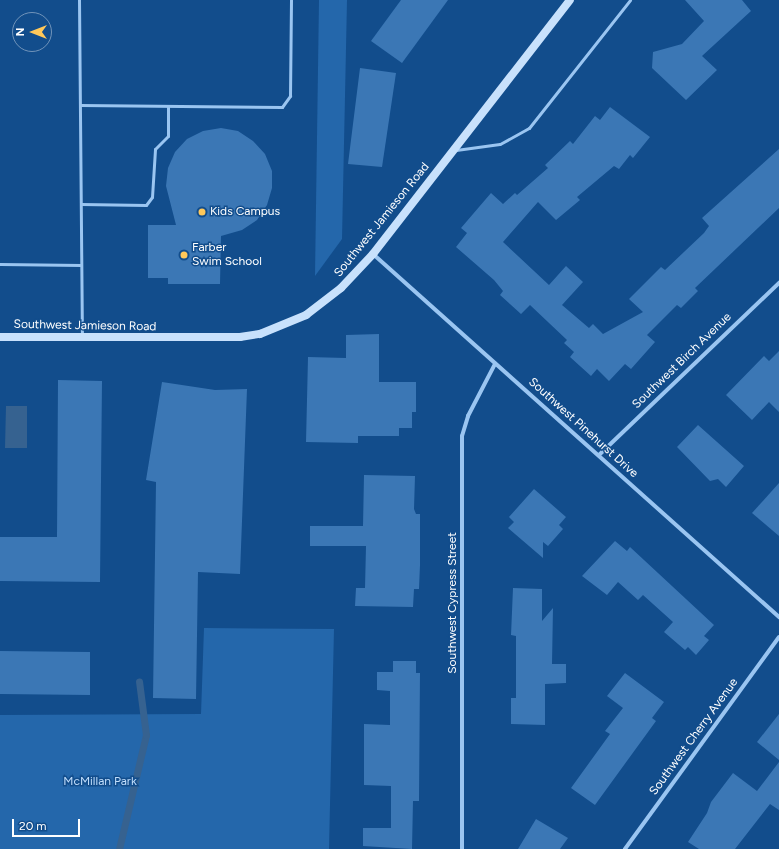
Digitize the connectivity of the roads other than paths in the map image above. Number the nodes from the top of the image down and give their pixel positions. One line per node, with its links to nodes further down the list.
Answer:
1 (79, 0): 5 (lane)
2 (291, 0): 6 (lane)
3 (570, 0): 7 (street, Southwest Jamieson Road)
4 (630, 0): 7 (lane)
5 (80, 104): 6 (lane); 8 (lane)
6 (168, 106): 8 (lane)
7 (453, 150): 9 (street, Southwest Jamieson Road)
8 (81, 204): 11 (lane)
9 (373, 254): 14 (street, Southwest Jamieson Road); 15 (street, Southwest Pinehurst Drive)
10 (0, 264): 11 (lane)
11 (81, 265): 14 (lane)
12 (779, 283): 16 (street, Southwest Birch Avenue)
13 (0, 337): 14 (street, Southwest Jamieson Road)
14 (82, 338)
15 (496, 364): 16 (street, Southwest Pinehurst Drive); 19 (street, Southwest Cypress Street)
16 (600, 454): 17 (street, Southwest Pinehurst Drive)
17 (779, 617)
18 (779, 637): 20 (street, Southwest Cherry Avenue)
19 (462, 849)
20 (625, 849)

